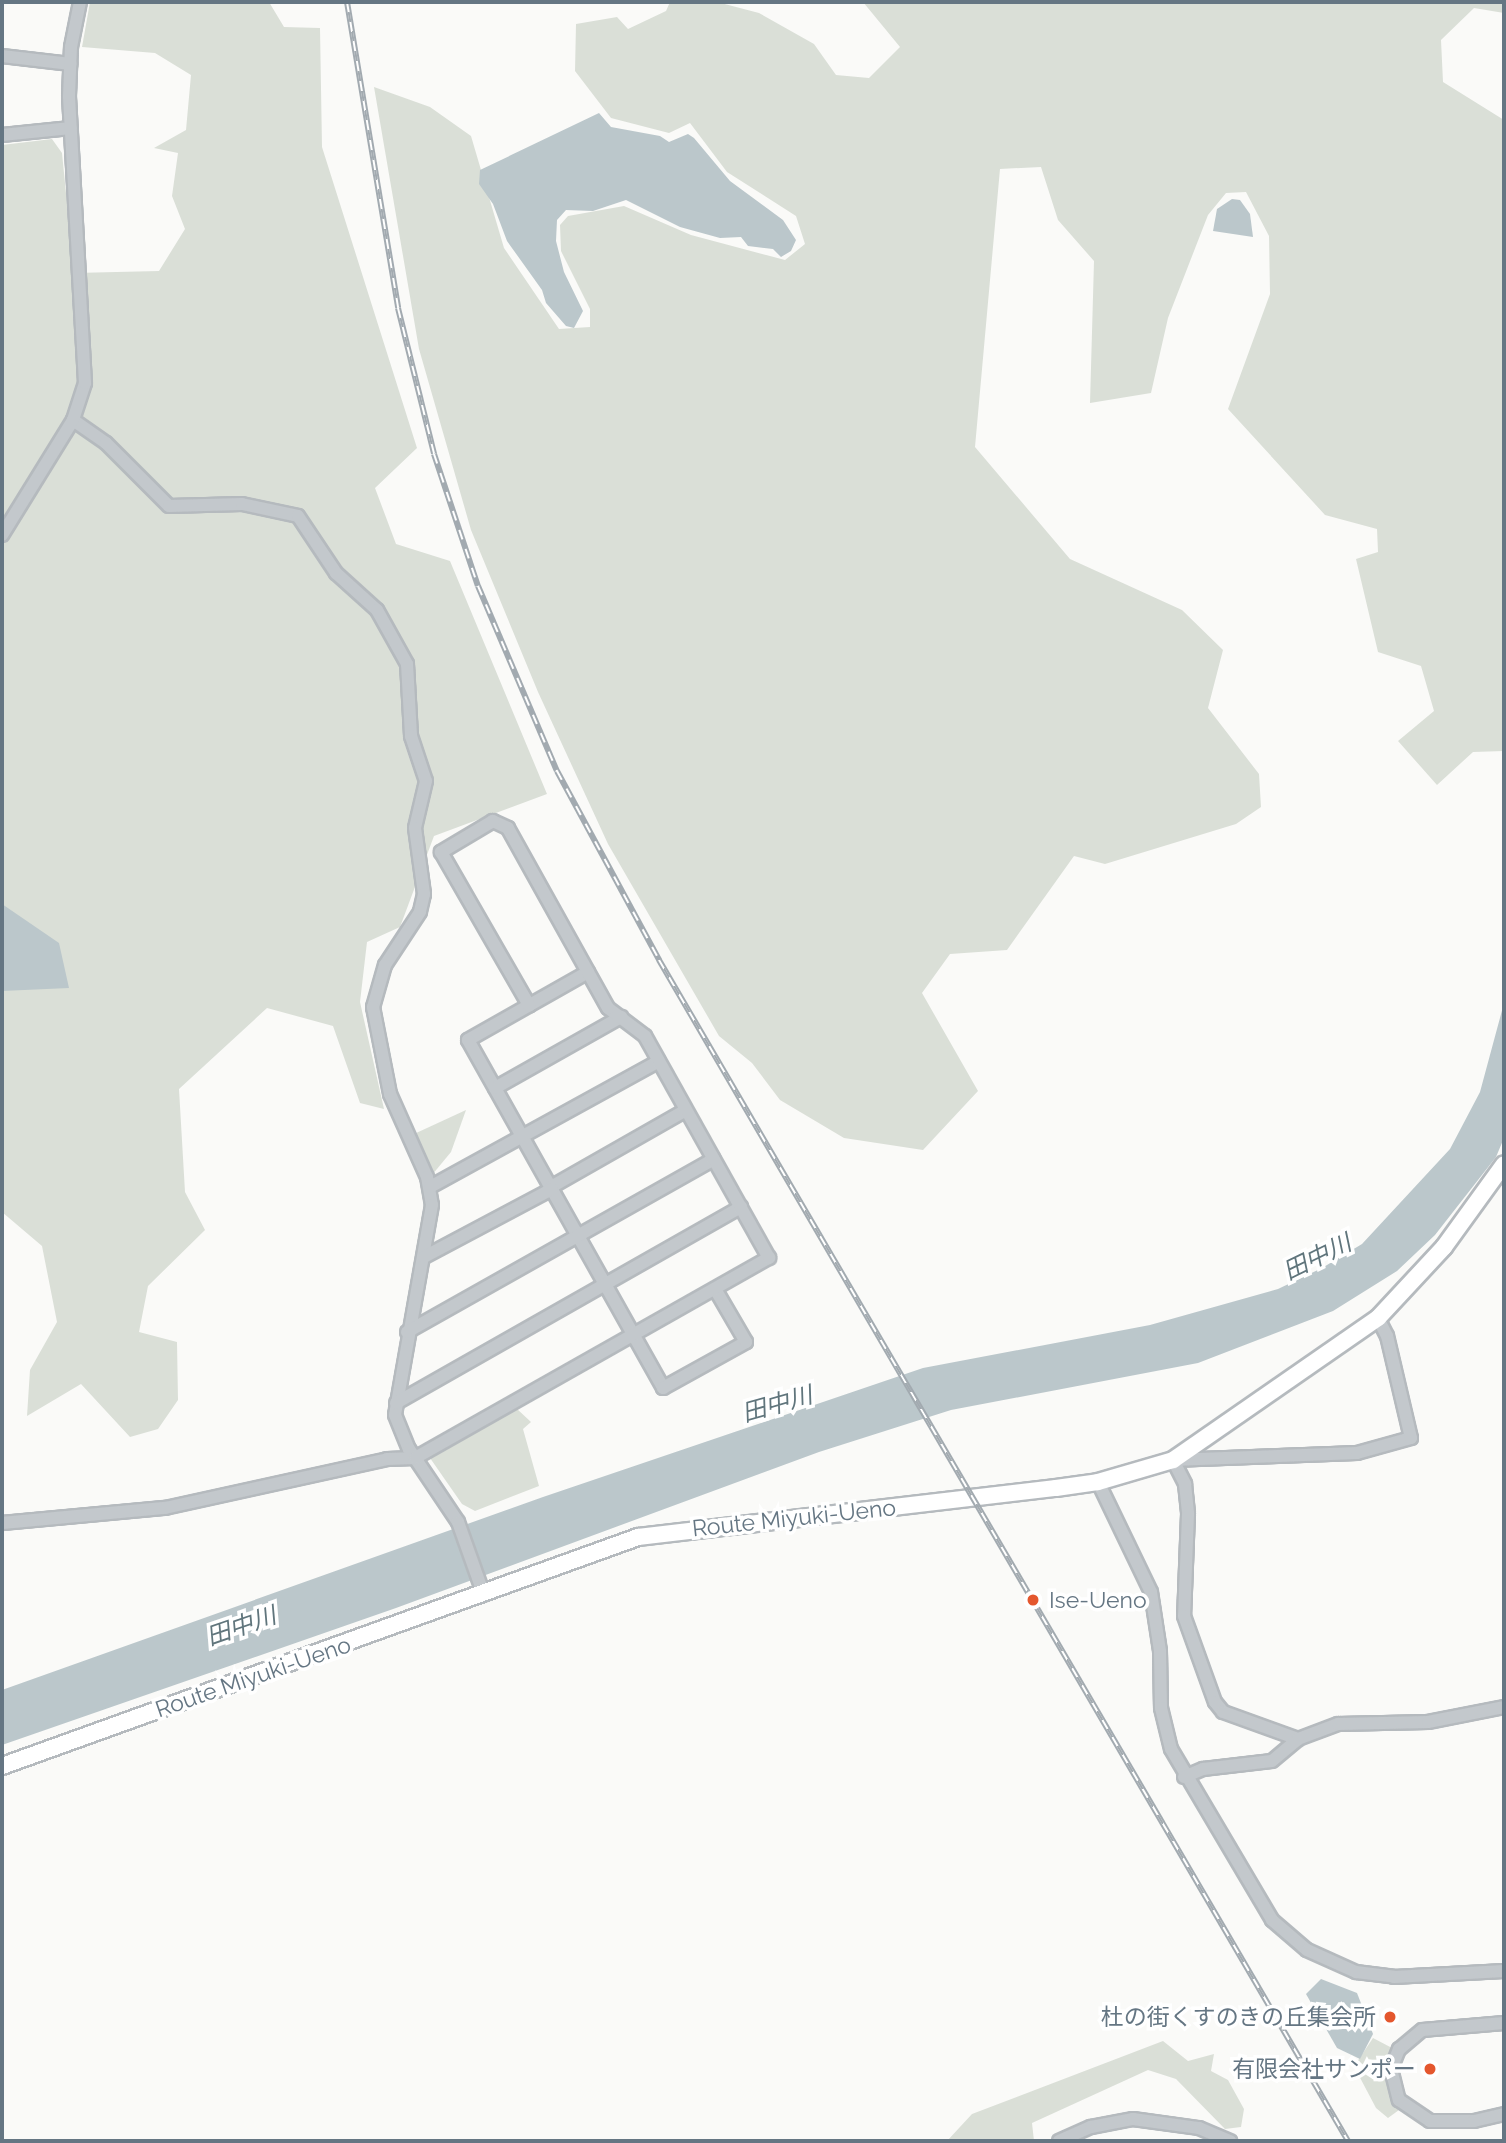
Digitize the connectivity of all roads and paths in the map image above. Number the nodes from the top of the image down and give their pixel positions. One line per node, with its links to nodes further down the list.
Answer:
1 (80, 2): 3 (street)
2 (2, 56): 3 (street)
3 (71, 64): 4 (street)
4 (71, 128): 5 (street); 6 (street)
5 (2, 135)
6 (73, 420): 7 (street); 17 (street)
7 (2, 535)
8 (588, 972): 9 (street); 9 (street); 10 (street)
9 (529, 1005): 12 (street)
10 (621, 1017): 11 (street); 12 (street)
11 (659, 1061): 13 (street); 14 (street)
12 (495, 1088): 14 (street)
13 (686, 1110): 15 (street); 18 (street)
14 (523, 1136): 17 (street); 18 (street)
15 (714, 1159): 19 (street); 20 (street)
16 (1504, 1164): 24 (main road, Route Miyuki-Ueno)
17 (430, 1187): 21 (street)
18 (551, 1188): 20 (street); 21 (street)
19 (741, 1207): 22 (street); 23 (street)
20 (578, 1235): 22 (street); 25 (street)
21 (424, 1257): 25 (street)
22 (606, 1284): 26 (street); 27 (street)
23 (715, 1289): 26 (street); 26 (street)
24 (1378, 1318): 29 (main road, Route Miyuki-Ueno); 29 (street)
25 (407, 1332): 27 (street)
26 (634, 1335): 28 (street)
27 (396, 1403): 28 (street)
28 (415, 1458): 31 (street); 32 (street)
29 (1173, 1460): 30 (main road, Route Miyuki-Ueno); 34 (street)
30 (1098, 1482): 32 (main road, Route Miyuki-Ueno); 36 (street)
31 (2, 1523)
32 (483, 1590): 35 (main road, Route Miyuki-Ueno)
33 (1504, 1707): 34 (street)
34 (1298, 1739): 36 (street)
35 (2, 1766)
36 (1184, 1777): 37 (street)
37 (1504, 1971)
38 (1504, 2023): 39 (street)
39 (1504, 2114)
40 (1211, 2137): 41 (street); 42 (street)
41 (1059, 2141)
42 (1230, 2141)

